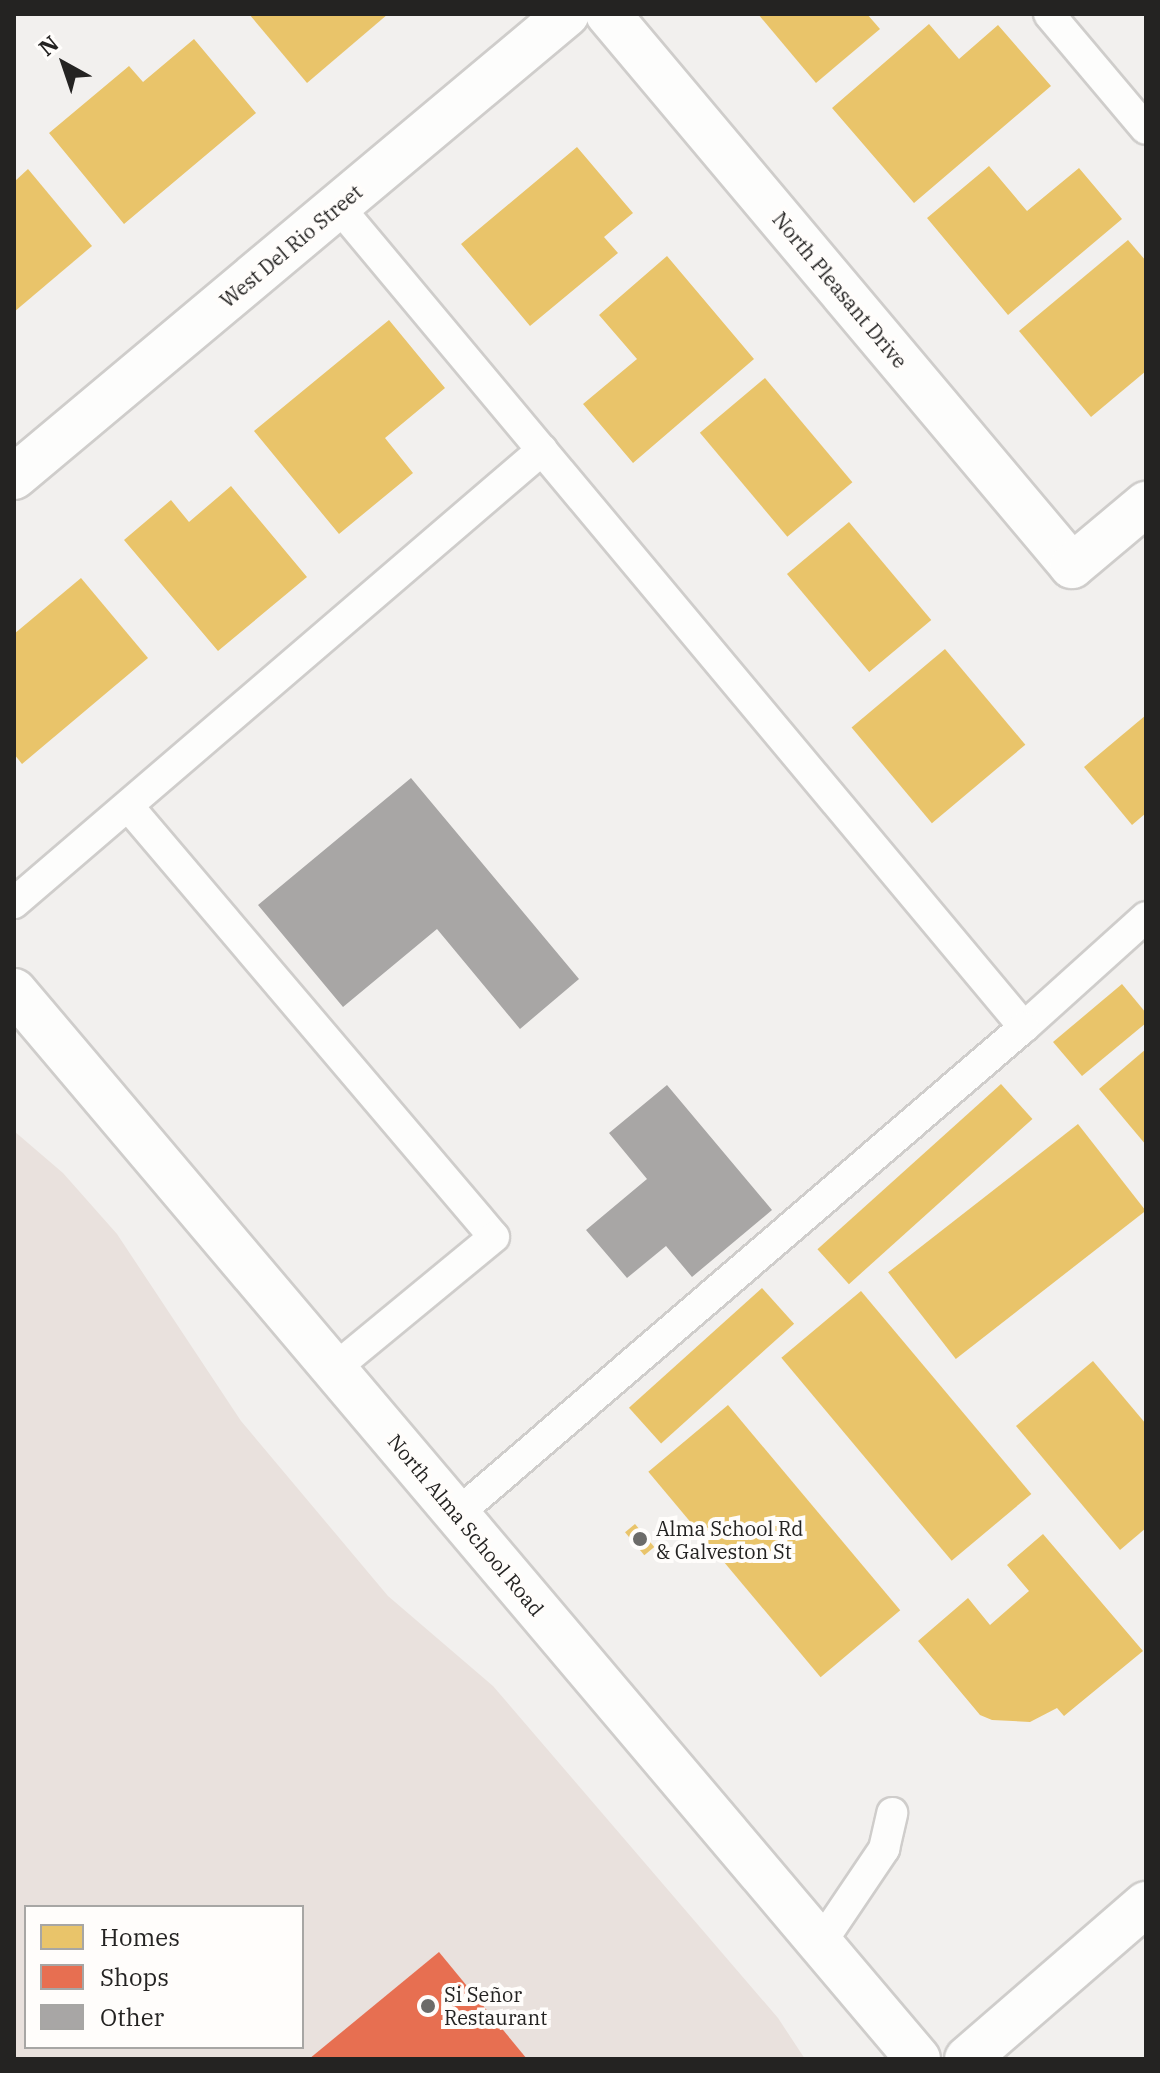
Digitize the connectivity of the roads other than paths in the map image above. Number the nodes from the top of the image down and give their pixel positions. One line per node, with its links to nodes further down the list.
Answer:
1 (567, 14): 5 (street, West Del Rio Street)
2 (608, 14): 8 (street, North Pleasant Drive)
3 (1049, 14): 4 (lane)
4 (1146, 129)
5 (338, 206): 6 (lane); 7 (street, West Del Rio Street)
6 (542, 450): 9 (lane); 13 (lane)
7 (14, 477)
8 (1146, 504)
9 (128, 806): 10 (lane); 14 (lane)
10 (14, 903)
11 (1146, 917): 13 (lane)
12 (14, 991): 14 (street, North Alma School Road)
13 (1024, 1027): 15 (lane)
14 (334, 1369): 15 (street, North Alma School Road)
15 (457, 1514): 18 (street, North Alma School Road)
16 (892, 1813): 18 (lane)
17 (1146, 1904): 20 (street)
18 (820, 1944): 19 (street, North Alma School Road)
19 (918, 2059)
20 (967, 2059)

